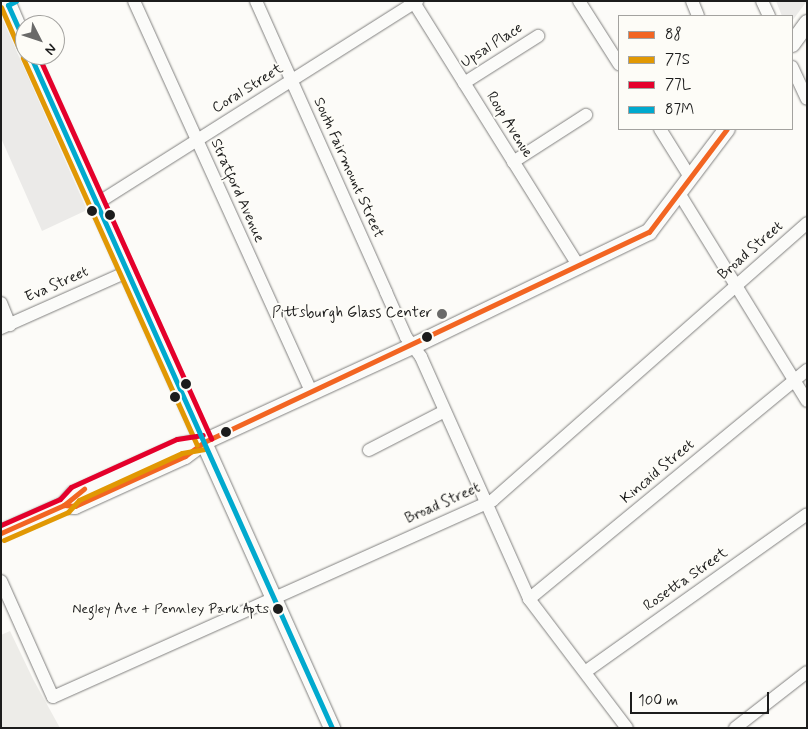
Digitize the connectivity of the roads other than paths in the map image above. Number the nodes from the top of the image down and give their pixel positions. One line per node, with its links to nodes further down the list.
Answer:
1 (134, 1): 23 (street, Stratford Avenue)
2 (256, 1): 17 (street, South Fairmount Street)
3 (579, 1): 14 (street)
4 (692, 1): 8 (street)
5 (762, 1): 9 (street)
6 (415, 2): 17 (street, Coral Street); 18 (street, Roup Avenue)
7 (8, 4): 10 (main road)
8 (698, 15)
9 (769, 15)
10 (15, 20)
11 (807, 23): 13 (main road)
12 (538, 36): 18 (street, Upsal Place)
13 (793, 43)
14 (618, 62)
15 (34, 65): 27 (main road)
16 (793, 69): 19 (street)
17 (291, 81): 23 (street, Coral Street); 34 (street, South Fairmount Street)
18 (464, 83): 24 (street, Roup Avenue)
19 (807, 99)
20 (586, 116): 24 (street)
21 (661, 130): 25 (street)
22 (726, 130): 25 (main road)
23 (196, 140): 27 (street, Coral Street); 37 (street, Stratford Avenue)
24 (513, 162): 29 (street, Roup Avenue)
25 (690, 177): 26 (main road)
26 (678, 193): 29 (main road); 31 (street)
27 (96, 204): 30 (main road)
28 (807, 223): 31 (street, Broad Street)
29 (579, 267): 34 (main road)
30 (127, 272): 33 (street, Eva Street); 40 (main road)
31 (736, 285): 36 (street); 42 (street, Broad Street)
32 (1, 303): 33 (street)
33 (6, 326)
34 (413, 346): 37 (main road); 39 (street, South Fairmount Street)
35 (807, 370): 36 (street, Kincaid Street)
36 (794, 380): 38 (street); 47 (street, Kincaid Street)
37 (312, 393): 40 (main road)
38 (807, 401)
39 (445, 412): 41 (street); 42 (street, South Fairmount Street)
40 (204, 442): 44 (main road); 46 (main road)
41 (369, 450)
42 (485, 504): 46 (street, Broad Street); 47 (street, South Fairmount Street)
43 (807, 514): 48 (street, Rosetta Street)
44 (1, 533)
45 (1, 581): 46 (street, Broad Street)
46 (273, 597): 50 (main road)
47 (530, 600): 48 (street, South Fairmount Street)
48 (585, 672): 51 (street, South Fairmount Street)
49 (807, 672): 52 (street)
50 (332, 728)
51 (627, 728)
52 (735, 728)

